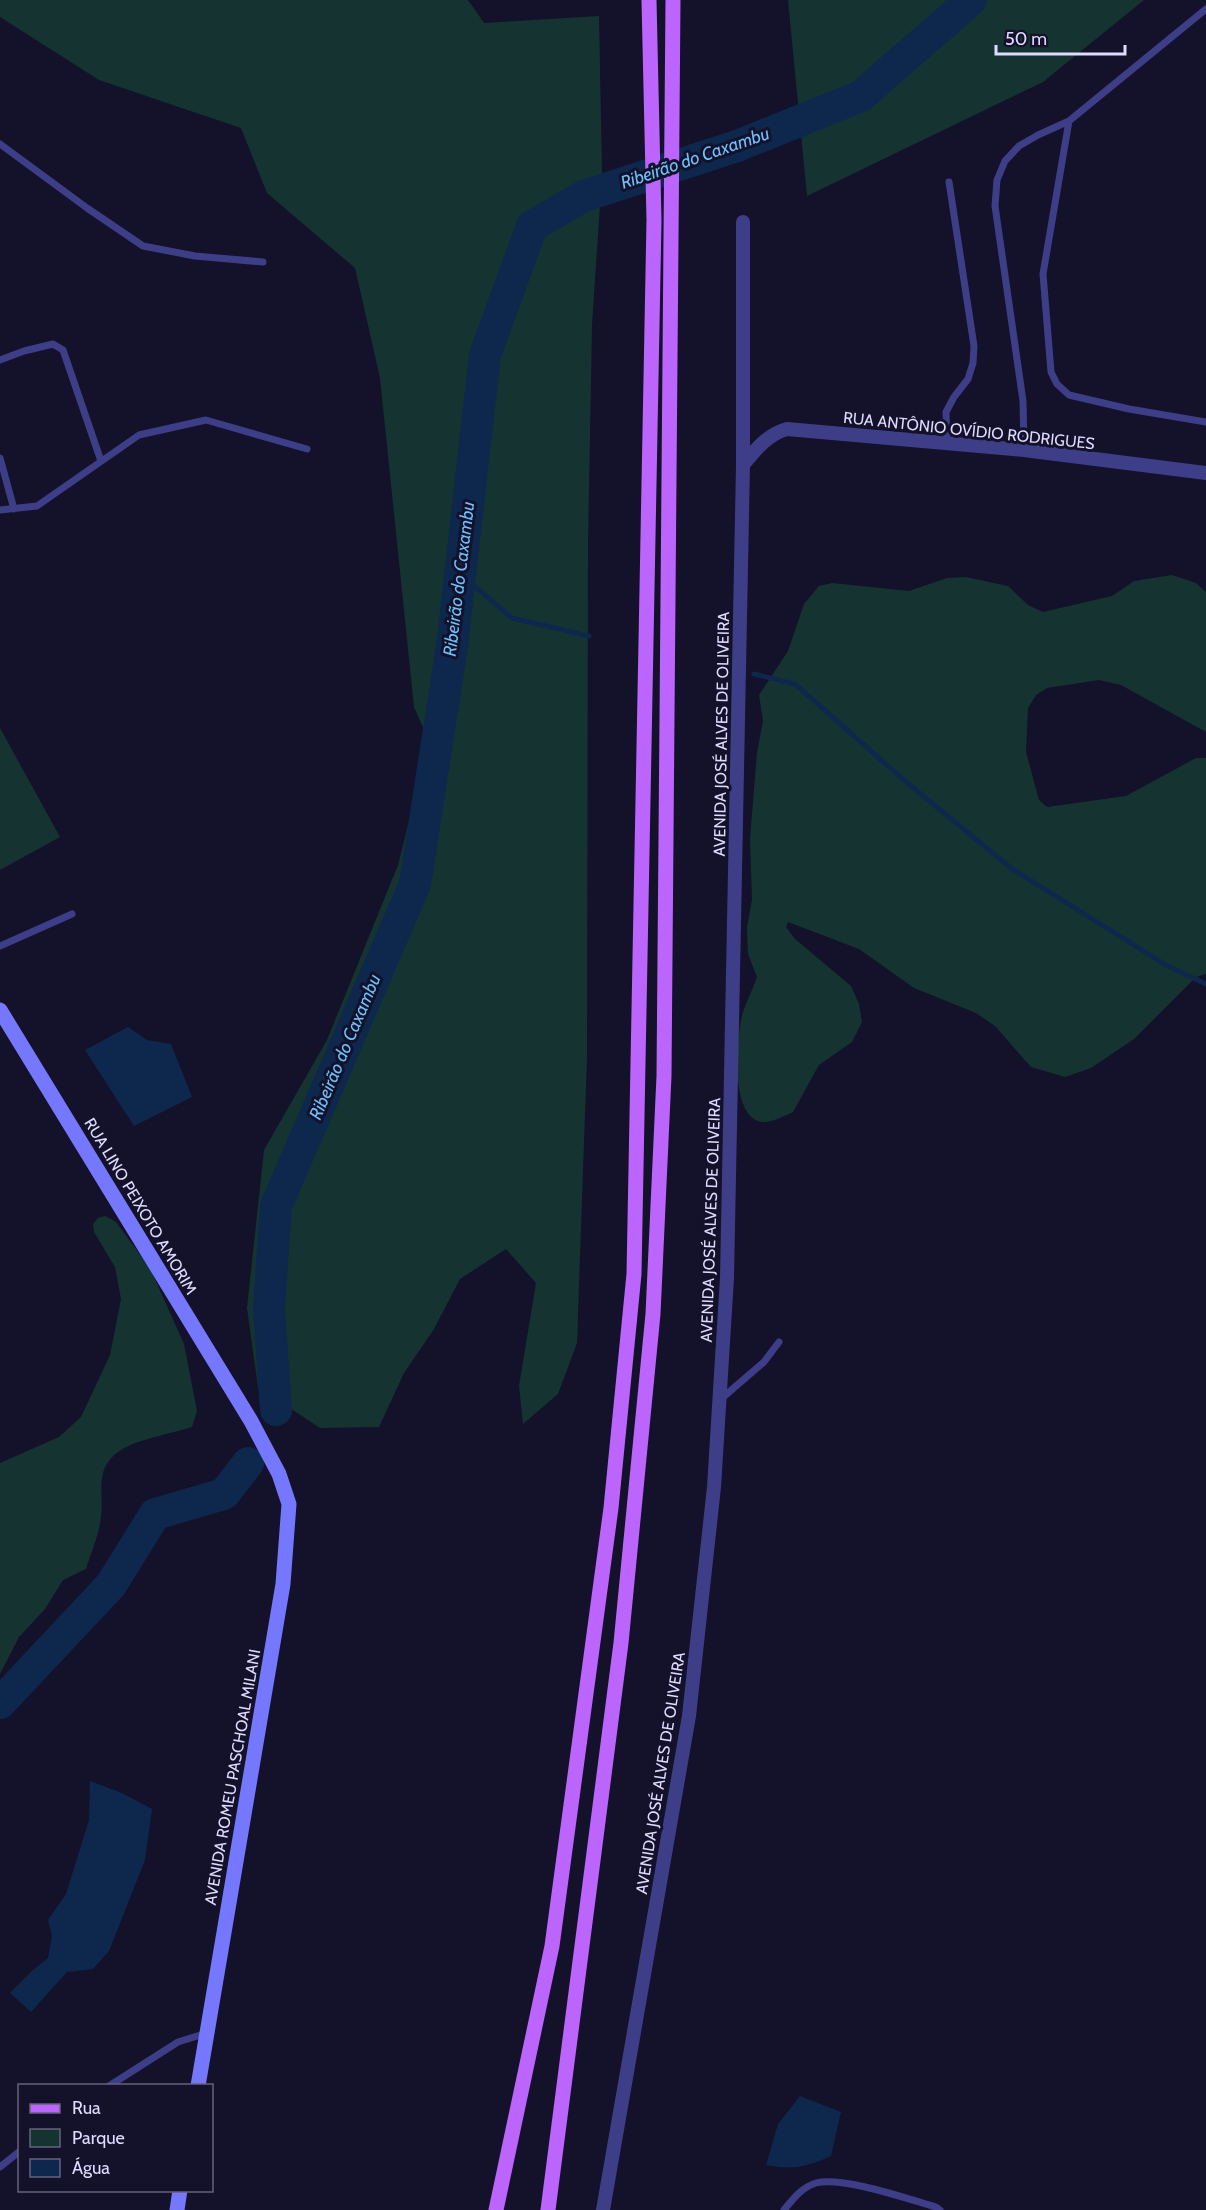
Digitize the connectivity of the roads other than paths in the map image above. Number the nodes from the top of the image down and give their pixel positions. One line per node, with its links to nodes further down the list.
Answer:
1 (649, 0): 33 (main road)
2 (673, 0): 34 (main road)
3 (1206, 9): 4 (lane)
4 (1069, 121): 10 (lane); 13 (lane)
5 (0, 144): 8 (lane)
6 (949, 182): 11 (lane)
7 (743, 222): 16 (street, AVENIDA JOSÉ ALVES DE OLIVEIRA)
8 (263, 262)
9 (0, 360): 15 (lane)
10 (1206, 422)
11 (947, 444): 13 (street, RUA ANTÔNIO OVÍDIO RODRIGUES); 16 (street, RUA ANTÔNIO OVÍDIO RODRIGUES)
12 (307, 449): 15 (lane)
13 (1024, 450): 17 (street, RUA ANTÔNIO OVÍDIO RODRIGUES)
14 (0, 458): 18 (lane)
15 (101, 461): 18 (lane)
16 (742, 465): 24 (street, AVENIDA JOSÉ ALVES DE OLIVEIRA)
17 (1206, 473)
18 (14, 509): 19 (lane)
19 (0, 510)
20 (72, 914): 21 (lane)
21 (0, 946)
22 (0, 1010): 25 (street, RUA LINO PEIXOTO AMORIM)
23 (779, 1342): 24 (lane)
24 (719, 1401): 35 (street, AVENIDA JOSÉ ALVES DE OLIVEIRA)
25 (279, 1474): 26 (street, AVENIDA ROMEU PASCHOAL MILANI)
26 (207, 2032): 27 (lane); 28 (street, AVENIDA ROMEU PASCHOAL MILANI)
27 (111, 2084)
28 (198, 2084)
29 (18, 2153): 30 (lane)
30 (0, 2167)
31 (180, 2192): 32 (street)
32 (177, 2210)
33 (496, 2210)
34 (548, 2210)
35 (603, 2210)
36 (784, 2210): 37 (lane)
37 (940, 2210)

